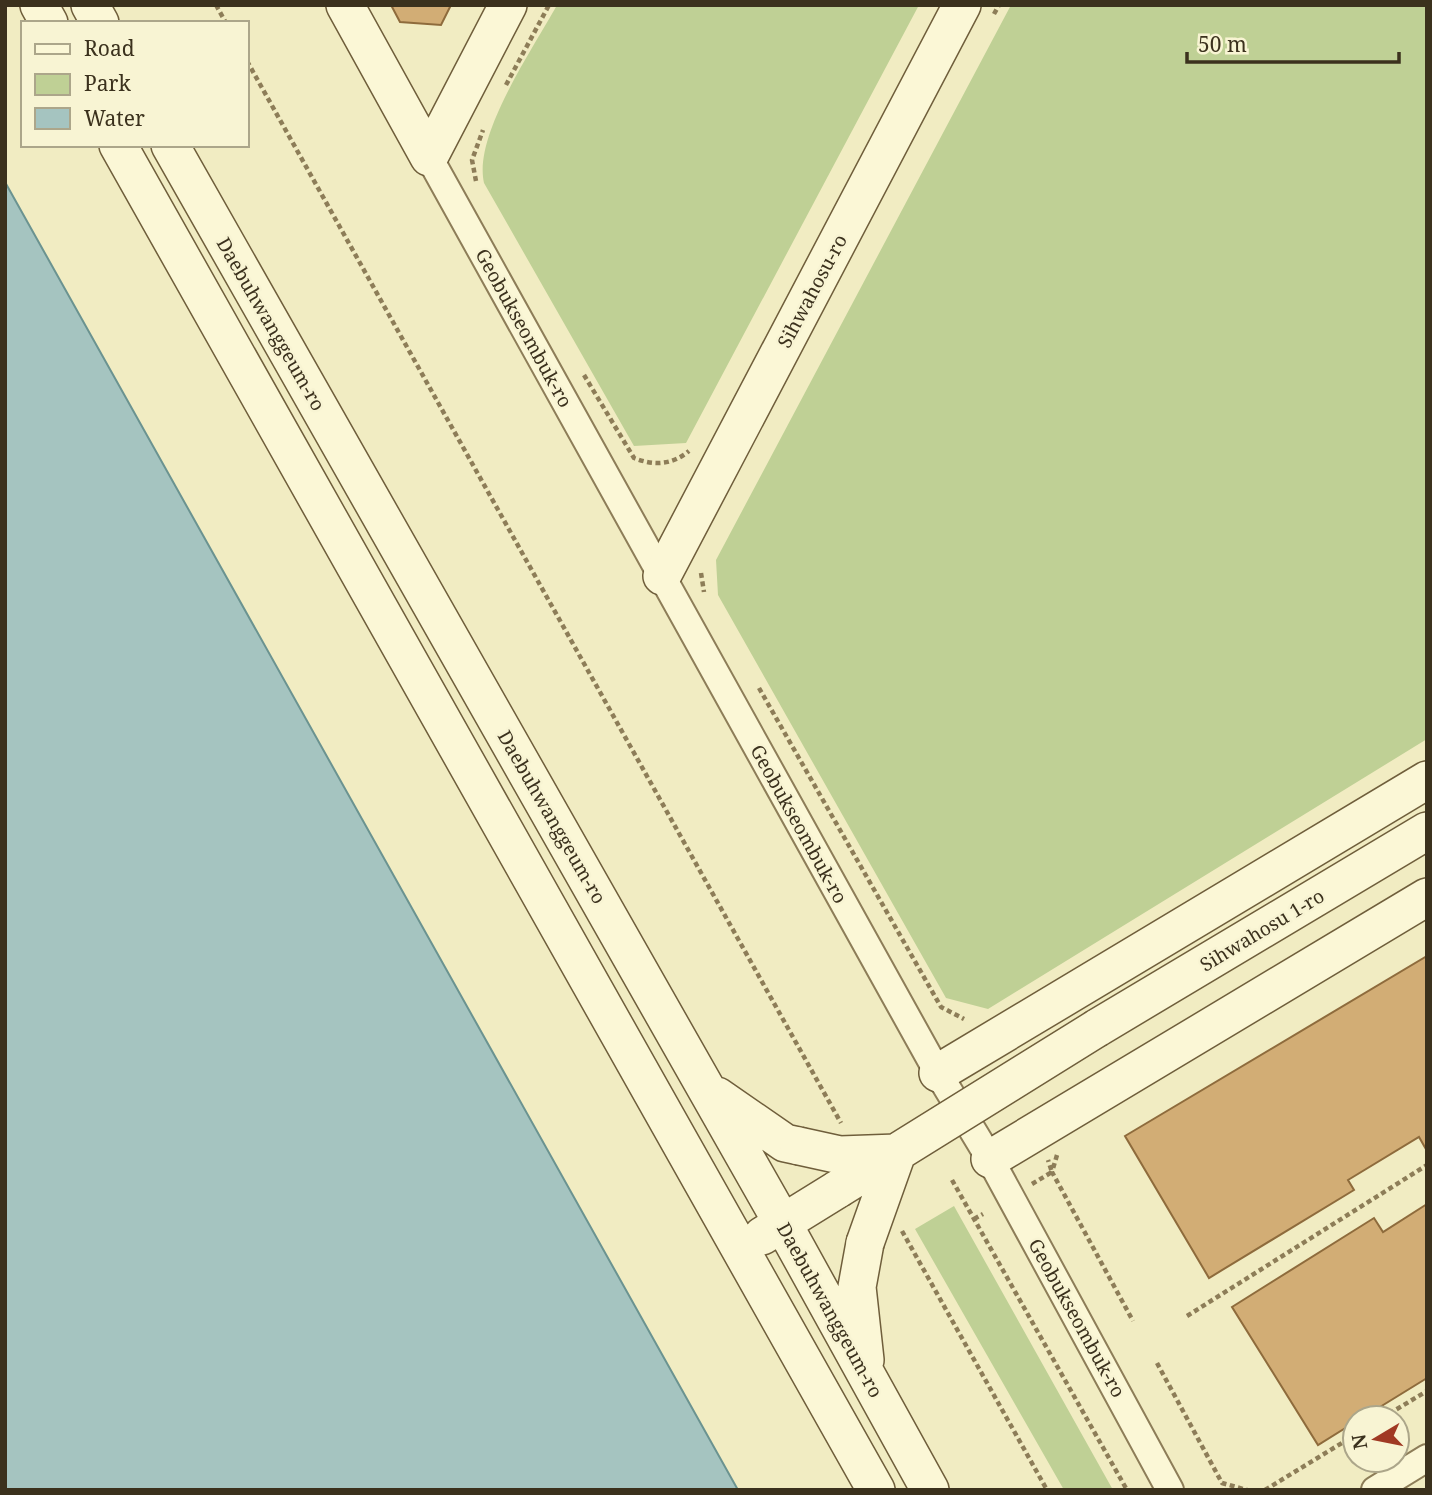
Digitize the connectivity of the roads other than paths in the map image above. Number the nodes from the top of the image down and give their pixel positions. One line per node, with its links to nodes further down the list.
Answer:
1 (39, 5): 6 (main road)
2 (90, 5): 7 (main road)
3 (345, 5): 10 (main road)
4 (508, 5): 10 (main road)
5 (977, 11): 11 (main road, Sihwahosu-ro)
6 (48, 21)
7 (99, 21)
8 (119, 147): 20 (main road)
9 (171, 147): 16 (main road, Daebuhwanggeum-ro)
10 (429, 157): 11 (street, Geobukseombuk-ro)
11 (662, 576): 15 (street, Geobukseombuk-ro)
12 (1427, 780): 15 (main road)
13 (1427, 831): 17 (main road, Sihwahosu 1-ro, bridge)
14 (1427, 897): 18 (main road)
15 (937, 1073): 18 (street, Geobukseombuk-ro)
16 (704, 1084): 17 (main road, bridge); 19 (main road, Daebuhwanggeum-ro)
17 (897, 1153): 19 (main road, Sihwahosu 1-ro, bridge); 21 (main road, bridge)
18 (990, 1159): 25 (street, Geobukseombuk-ro)
19 (783, 1224): 20 (main road); 21 (main road, Daebuhwanggeum-ro)
20 (739, 1249): 23 (main road)
21 (867, 1379): 24 (main road, Daebuhwanggeum-ro)
22 (1427, 1458): 26 (street)
23 (876, 1490)
24 (930, 1490)
25 (1170, 1490)
26 (1375, 1490)

